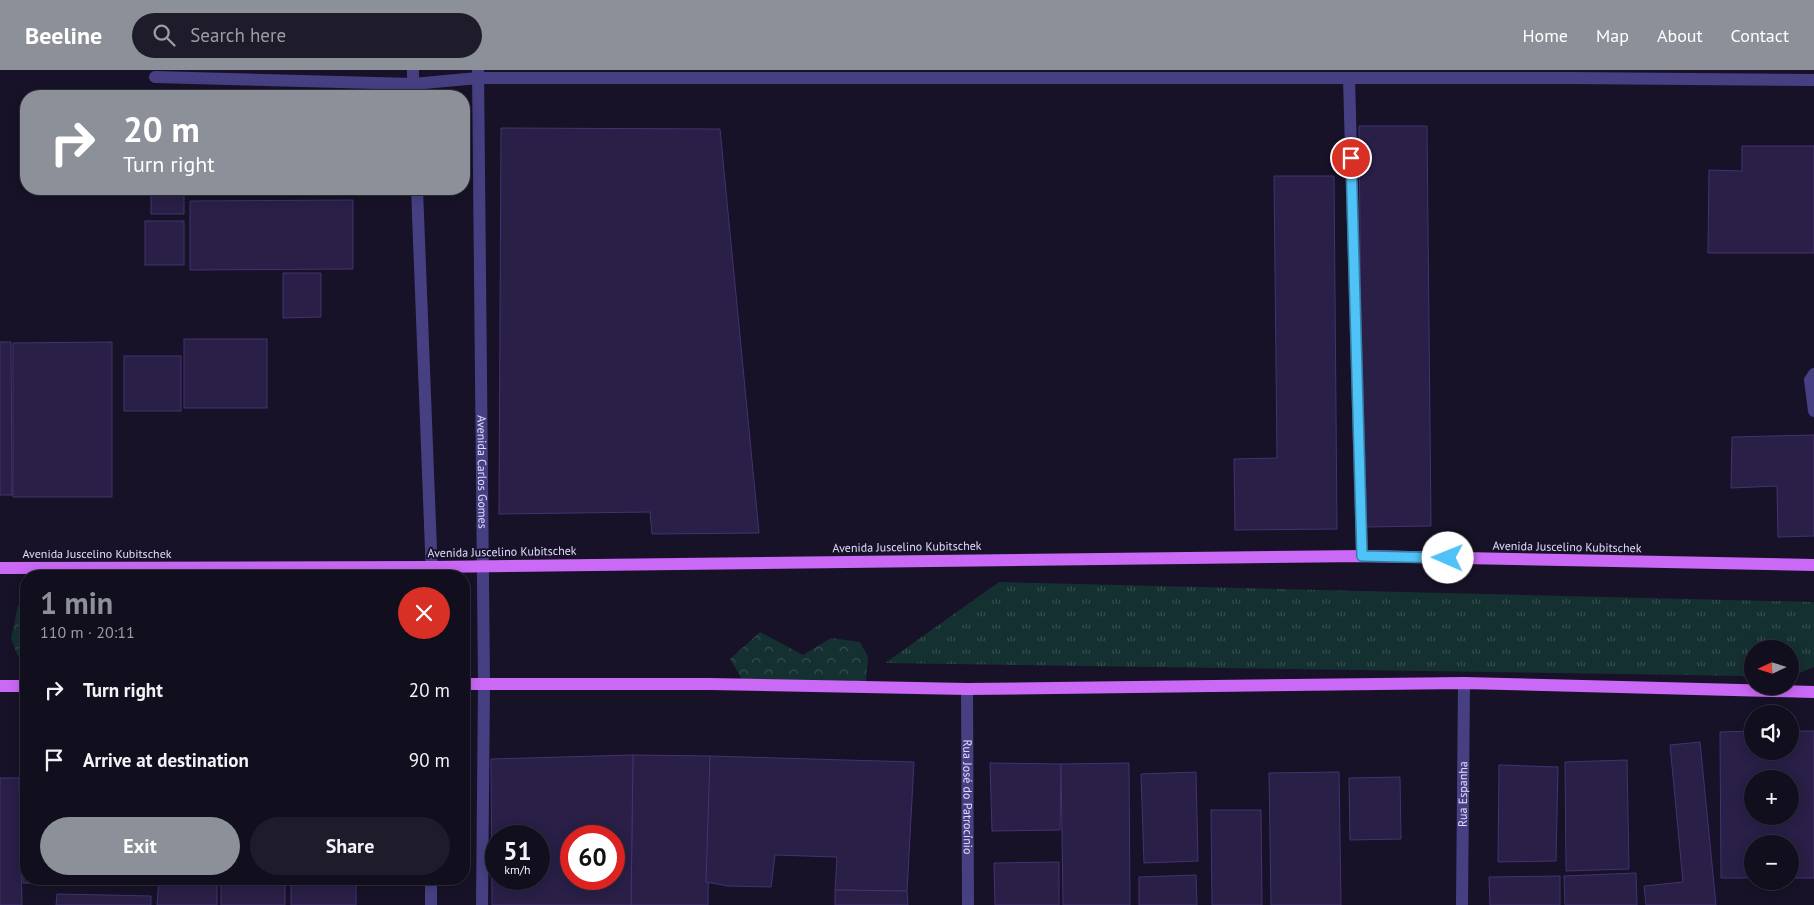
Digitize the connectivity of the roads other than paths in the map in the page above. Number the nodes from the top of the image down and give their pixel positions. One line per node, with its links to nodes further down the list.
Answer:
1 (412, 70): 7 (street)
2 (478, 74): 5 (street); 7 (street); 13 (street, Avenida Carlos Gomes)
3 (1569, 74): 5 (street); 6 (street)
4 (155, 76): 7 (street)
5 (1349, 78): 11 (street)
6 (1814, 80)
7 (413, 90)
8 (417, 195): 16 (street)
9 (1814, 374): 10 (street)
10 (1814, 411)
11 (1362, 556): 12 (main road, Avenida Juscelino Kubitschek); 13 (main road, Avenida Juscelino Kubitschek)
12 (1814, 565)
13 (482, 566): 17 (main road, Avenida Juscelino Kubitschek); 20 (street, Avenida Carlos Gomes)
14 (0, 568): 15 (main road, Avenida Juscelino Kubitschek)
15 (216, 570)
16 (432, 570)
17 (449, 570)
18 (1464, 683): 23 (main road); 24 (main road); 29 (street, Rua Espanha)
19 (470, 684): 20 (main road)
20 (484, 684): 23 (main road); 27 (street, Avenida Carlos Gomes)
21 (0, 686): 22 (main road)
22 (20, 686)
23 (967, 689): 28 (street, Rua José do Patrocínio)
24 (1814, 692)
25 (431, 885): 26 (street)
26 (431, 905)
27 (482, 905)
28 (968, 905)
29 (1462, 905)

